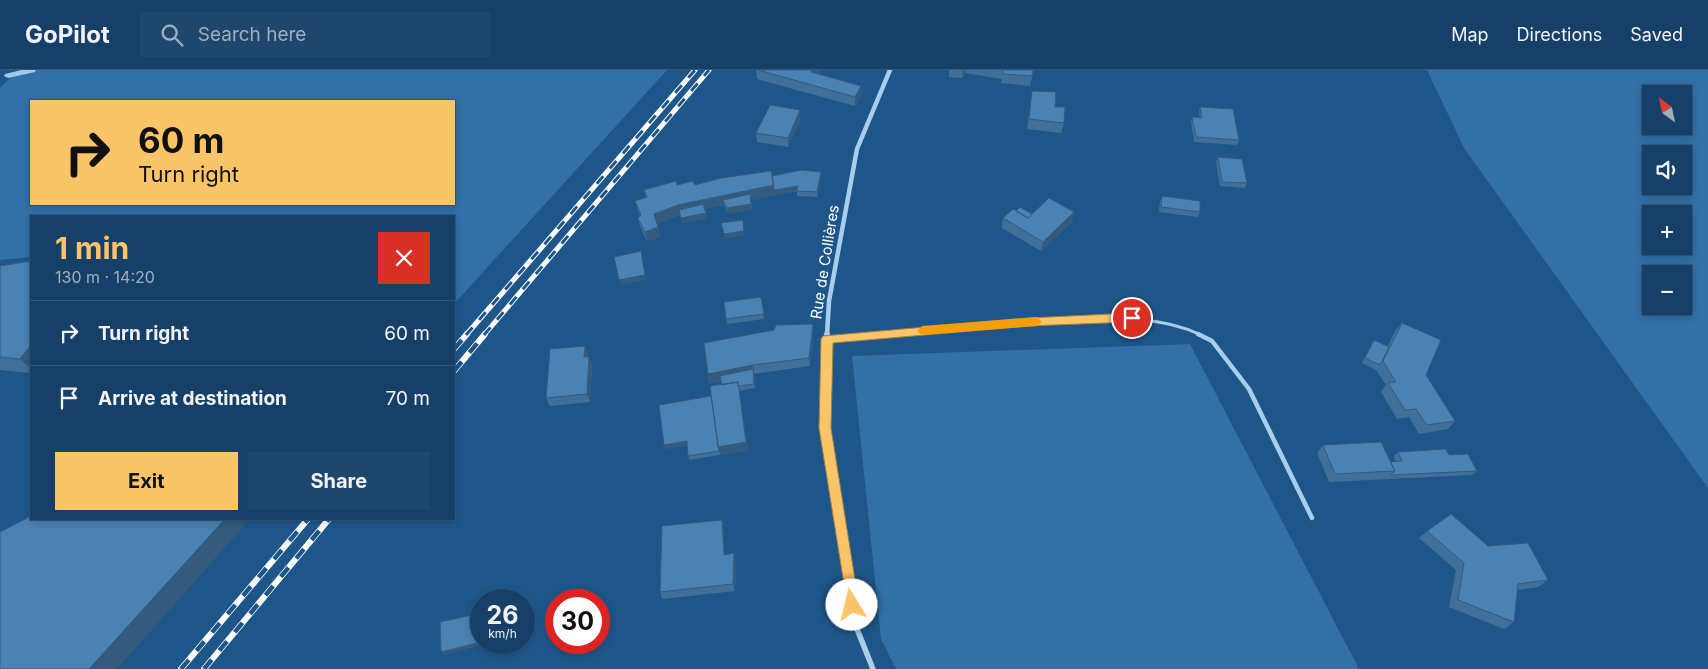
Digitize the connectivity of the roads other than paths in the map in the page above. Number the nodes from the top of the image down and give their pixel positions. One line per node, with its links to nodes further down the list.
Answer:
1 (890, 70): 2 (street, Rue de Collières)
2 (827, 339): 3 (lane); 4 (street, Rue de Collières)
3 (1312, 518)
4 (873, 669)

